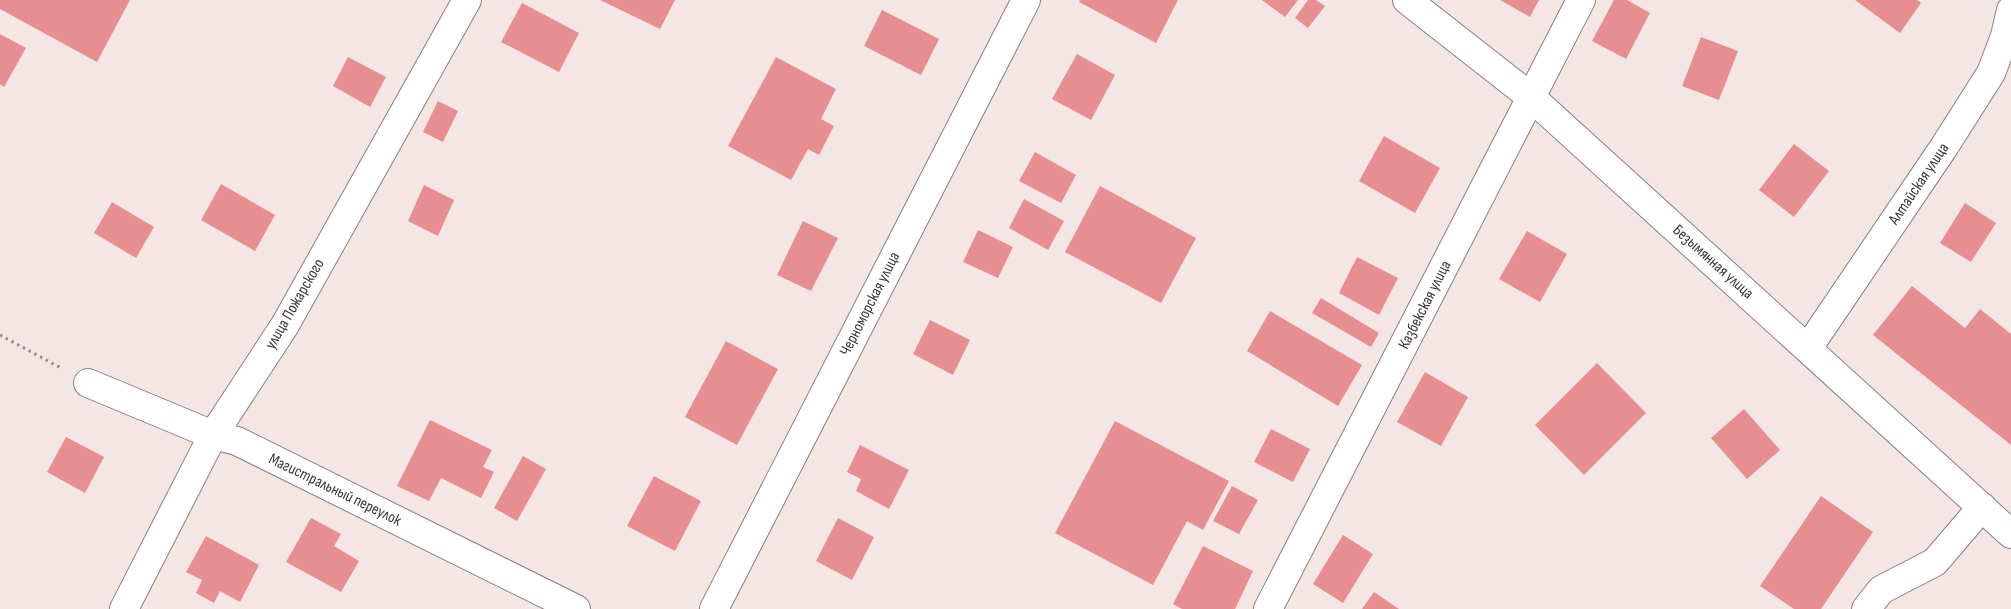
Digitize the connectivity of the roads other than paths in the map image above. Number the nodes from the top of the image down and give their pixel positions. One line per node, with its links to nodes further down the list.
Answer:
1 (467, 0): 9 (street, улица Пожарского)
2 (1026, 0): 14 (street, Черноморская улица)
3 (1407, 0): 6 (street, Безымянная улица)
4 (1581, 0): 6 (street, Казбекская улица)
5 (2011, 10): 7 (street, Алтайская улица)
6 (1532, 98): 7 (street, Безымянная улица); 15 (street, Казбекская улица)
7 (1808, 348): 10 (street, Безымянная улица)
8 (88, 383): 9 (street, Магистральный переулок)
9 (213, 435): 12 (street, улица Пожарского); 13 (street, Магистральный переулок)
10 (1982, 507): 11 (street, Безымянная улица); 16 (street)
11 (2011, 534)
12 (124, 609)
13 (576, 609)
14 (714, 609)
15 (1269, 609)
16 (1866, 609)

